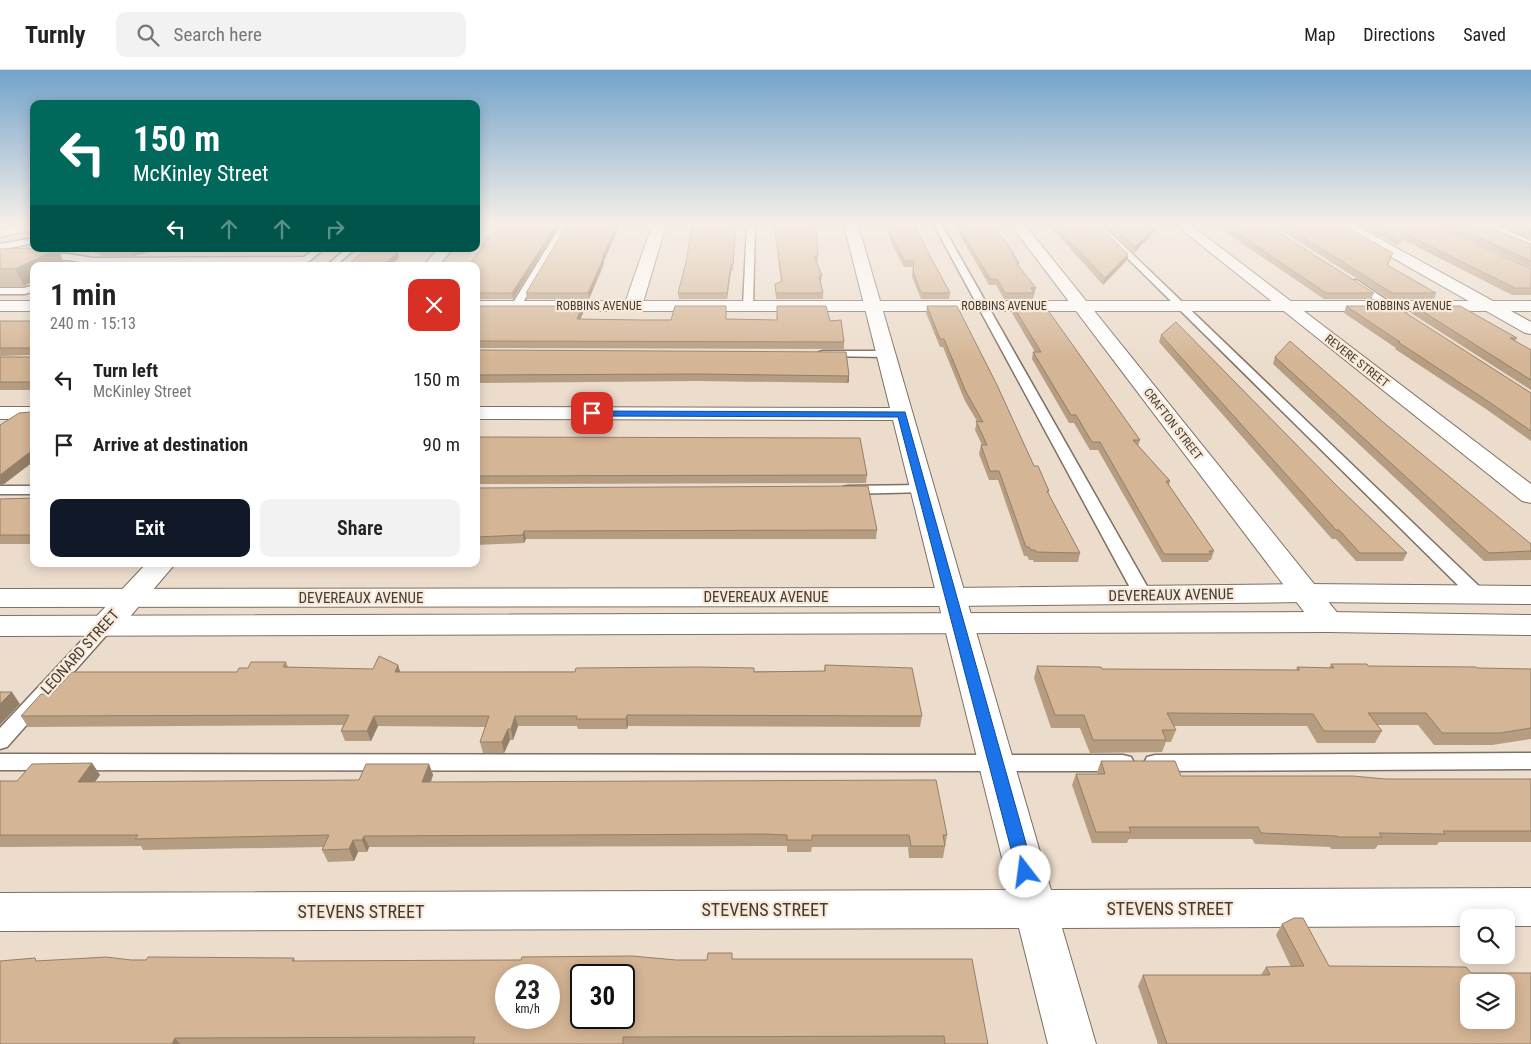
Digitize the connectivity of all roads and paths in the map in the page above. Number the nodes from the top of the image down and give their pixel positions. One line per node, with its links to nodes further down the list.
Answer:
1 (538, 270): 16 (lane)
2 (644, 270): 17 (main road)
3 (749, 270): 18 (lane)
4 (863, 270): 19 (main road)
5 (962, 270): 20 (lane)
6 (1054, 270): 21 (main road, CRAFTON STREET)
7 (1145, 270): 22 (lane)
8 (1240, 270): 23 (main road, REVERE STREET)
9 (1426, 270): 25 (main road)
10 (1347, 278): 24 (lane)
11 (30, 289): 12 (lane)
12 (0, 291)
13 (0, 306): 14 (main road)
14 (30, 306)
15 (480, 306): 16 (main road, ROBBINS AVENUE)
16 (516, 306): 17 (main road, ROBBINS AVENUE)
17 (633, 306): 18 (main road, ROBBINS AVENUE)
18 (748, 306): 19 (main road, ROBBINS AVENUE)
19 (873, 306): 20 (main road, ROBBINS AVENUE); 30 (main road)
20 (981, 306): 21 (main road, ROBBINS AVENUE); 42 (lane)
21 (1082, 306): 22 (main road, ROBBINS AVENUE); 41 (main road, CRAFTON STREET)
22 (1182, 306): 23 (main road, ROBBINS AVENUE); 43 (lane)
23 (1286, 306): 24 (main road, ROBBINS AVENUE); 39 (main road, REVERE STREET)
24 (1390, 306): 25 (main road, ROBBINS AVENUE); 27 (lane)
25 (1490, 306): 26 (main road, ROBBINS AVENUE); 28 (main road)
26 (1531, 306)
27 (1408, 318)
28 (1531, 329)
29 (816, 354): 30 (lane)
30 (886, 354): 34 (main road)
31 (0, 413): 32 (main road)
32 (30, 413)
33 (480, 413): 34 (main road)
34 (902, 414): 35 (main road)
35 (922, 489): 38 (lane); 47 (main road)
36 (0, 490): 37 (lane)
37 (30, 490)
38 (833, 490)
39 (1531, 496)
40 (158, 567): 46 (main road, LEONARD STREET)
41 (1306, 593): 42 (main road, DEVEREAUX AVENUE); 43 (main road, DEVEREAUX AVENUE); 48 (main road, CRAFTON STREET)
42 (1143, 595): 47 (main road, DEVEREAUX AVENUE)
43 (1478, 595): 44 (main road, DEVEREAUX AVENUE)
44 (1531, 595)
45 (0, 598): 46 (main road, DEVEREAUX AVENUE)
46 (130, 598): 47 (main road, DEVEREAUX AVENUE); 51 (main road, LEONARD STREET)
47 (955, 610): 48 (main road, DEVEREAUX AVENUE); 51 (main road, DEVEREAUX AVENUE); 55 (main road)
48 (1328, 622): 49 (main road, DEVEREAUX AVENUE)
49 (1531, 625)
50 (0, 626): 51 (main road, DEVEREAUX AVENUE)
51 (105, 626): 52 (lane, LEONARD STREET)
52 (0, 741)
53 (1531, 761): 55 (lane)
54 (0, 762): 55 (lane)
55 (996, 764): 57 (main road)
56 (1531, 907): 57 (main road, STEVENS STREET)
57 (1035, 908): 58 (main road, STEVENS STREET); 59 (main road)
58 (0, 912)
59 (1072, 1044)

